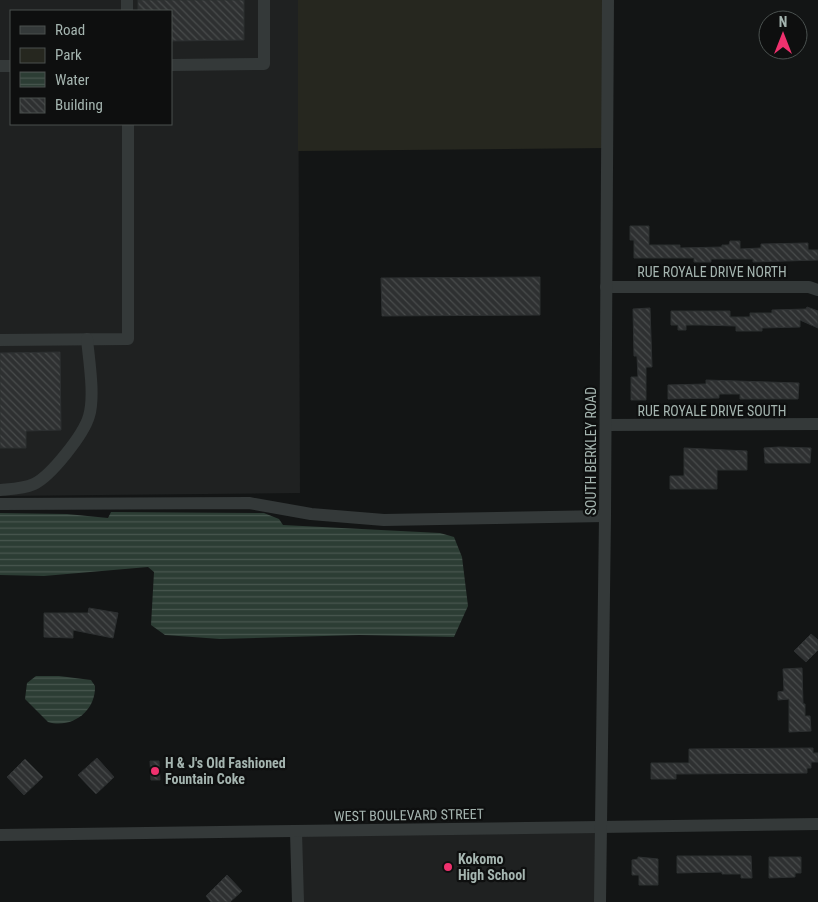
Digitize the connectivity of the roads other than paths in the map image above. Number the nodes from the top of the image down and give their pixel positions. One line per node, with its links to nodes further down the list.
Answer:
1 (264, 0): 3 (street)
2 (608, 0): 5 (street, SOUTH BERKLEY ROAD)
3 (172, 65)
4 (128, 125): 7 (street)
5 (606, 287): 6 (street, RUE ROYALE DRIVE NORTH); 10 (street, SOUTH BERKLEY ROAD)
6 (818, 290)
7 (87, 339): 8 (street); 11 (street)
8 (0, 340)
9 (818, 424): 10 (street, RUE ROYALE DRIVE SOUTH)
10 (606, 425): 13 (street, SOUTH BERKLEY ROAD)
11 (0, 490)
12 (0, 504): 13 (street)
13 (605, 516): 15 (street, SOUTH BERKLEY ROAD)
14 (818, 824): 15 (street, WEST BOULEVARD STREET)
15 (600, 827): 16 (street, WEST BOULEVARD STREET); 19 (street, SOUTH BERKLEY ROAD)
16 (296, 832): 17 (street, WEST BOULEVARD STREET); 18 (street)
17 (0, 835)
18 (298, 902)
19 (600, 902)

